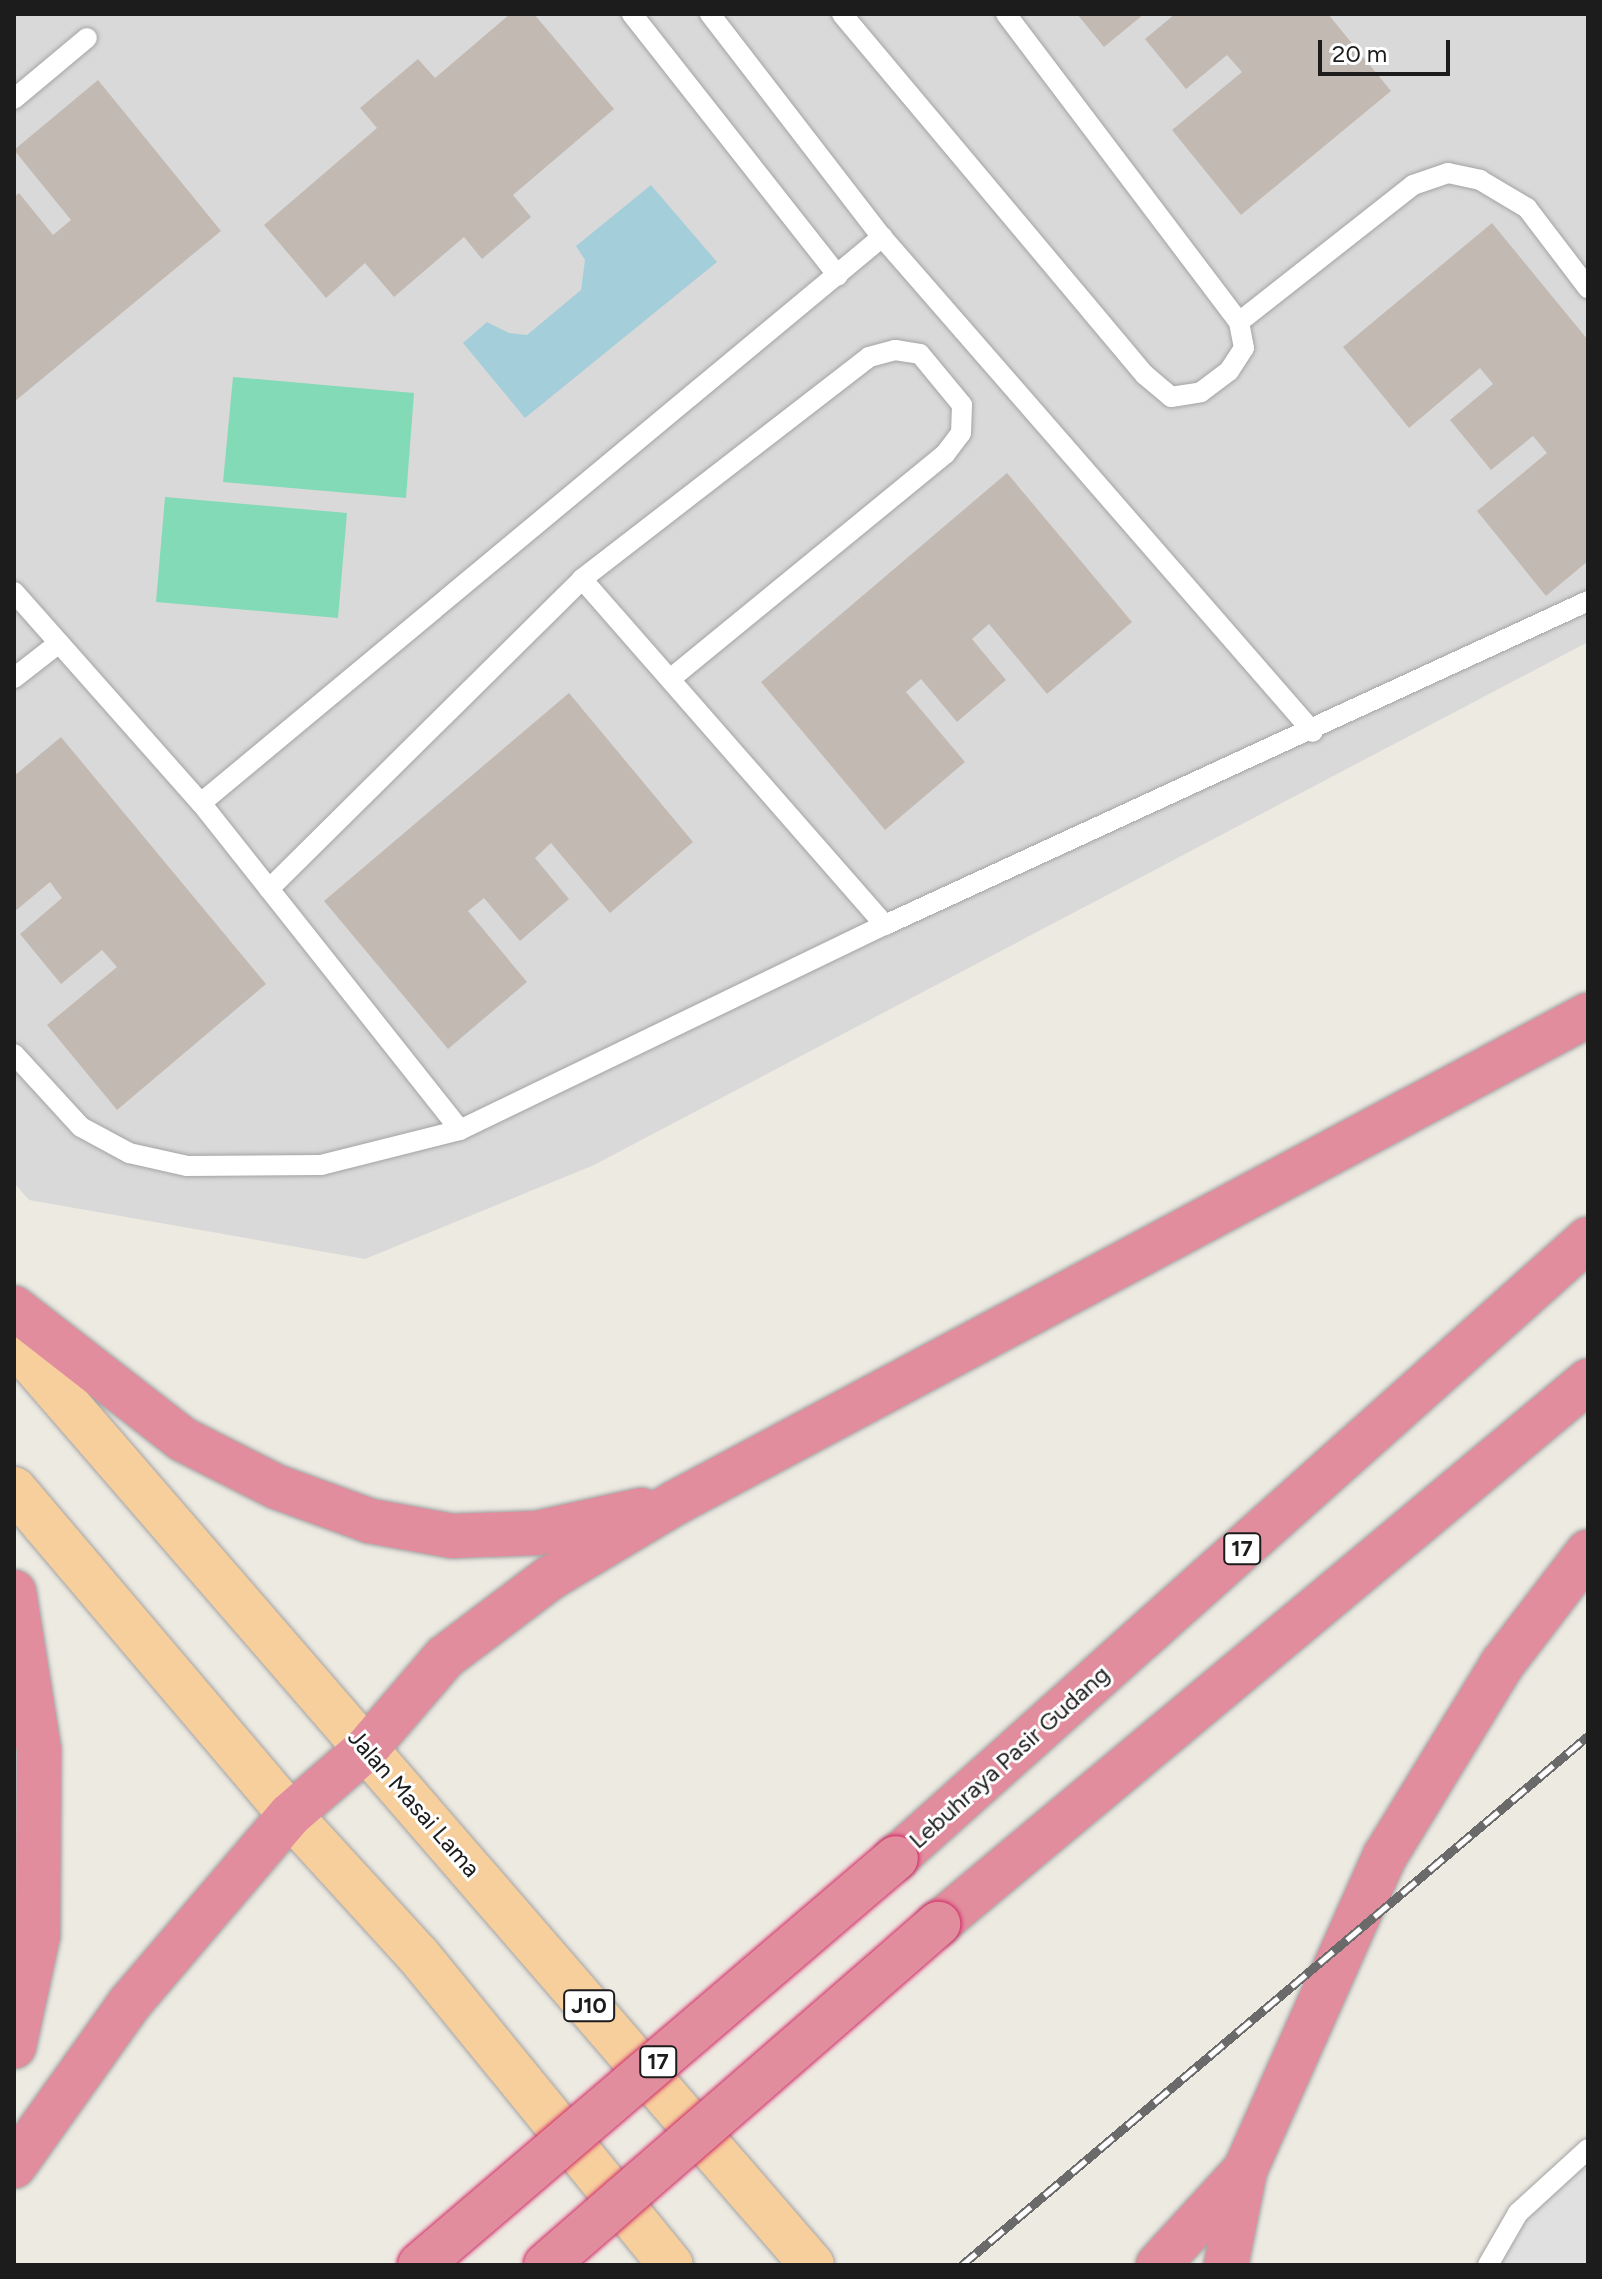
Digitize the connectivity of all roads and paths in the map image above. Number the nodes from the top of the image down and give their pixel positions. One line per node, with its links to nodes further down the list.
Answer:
1 (632, 14): 8 (lane)
2 (710, 14): 7 (lane)
3 (842, 14): 10 (lane)
4 (1006, 14): 10 (lane)
5 (87, 38): 6 (lane)
6 (14, 99)
7 (882, 237): 8 (lane); 17 (lane)
8 (838, 276): 18 (lane)
9 (1588, 288): 10 (lane)
10 (1239, 322)
11 (582, 579): 16 (lane); 16 (lane); 19 (lane)
12 (14, 592): 14 (lane)
13 (1588, 601): 17 (lane)
14 (59, 643): 15 (lane); 18 (lane)
15 (14, 678)
16 (670, 679): 20 (lane)
17 (1313, 732): 20 (lane)
18 (201, 803): 19 (lane)
19 (269, 889): 23 (lane)
20 (885, 925): 23 (lane)
21 (1588, 1015): 29 (highway)
22 (14, 1054): 23 (lane)
23 (460, 1130)
24 (1588, 1239): 38 (highway, Lebuhraya Pasir Gudang / 17, bridge)
25 (14, 1308): 29 (highway)
26 (14, 1342): 32 (main road, Jalan Masai Lama)
27 (1588, 1381): 39 (highway, bridge)
28 (14, 1489): 33 (main road)
29 (675, 1503): 32 (highway)
30 (1588, 1552): 37 (highway)
31 (14, 1592): 34 (highway)
32 (367, 1748): 33 (highway); 41 (main road, Jalan Masai Lama / J10)
33 (290, 1815): 36 (highway); 40 (main road)
34 (14, 2046)
35 (1588, 2149): 44 (lane)
36 (14, 2166)
37 (1245, 2170): 42 (highway); 43 (highway)
38 (420, 2265)
39 (546, 2265)
40 (671, 2265)
41 (812, 2265)
42 (1158, 2265)
43 (1226, 2265)
44 (1488, 2265)

